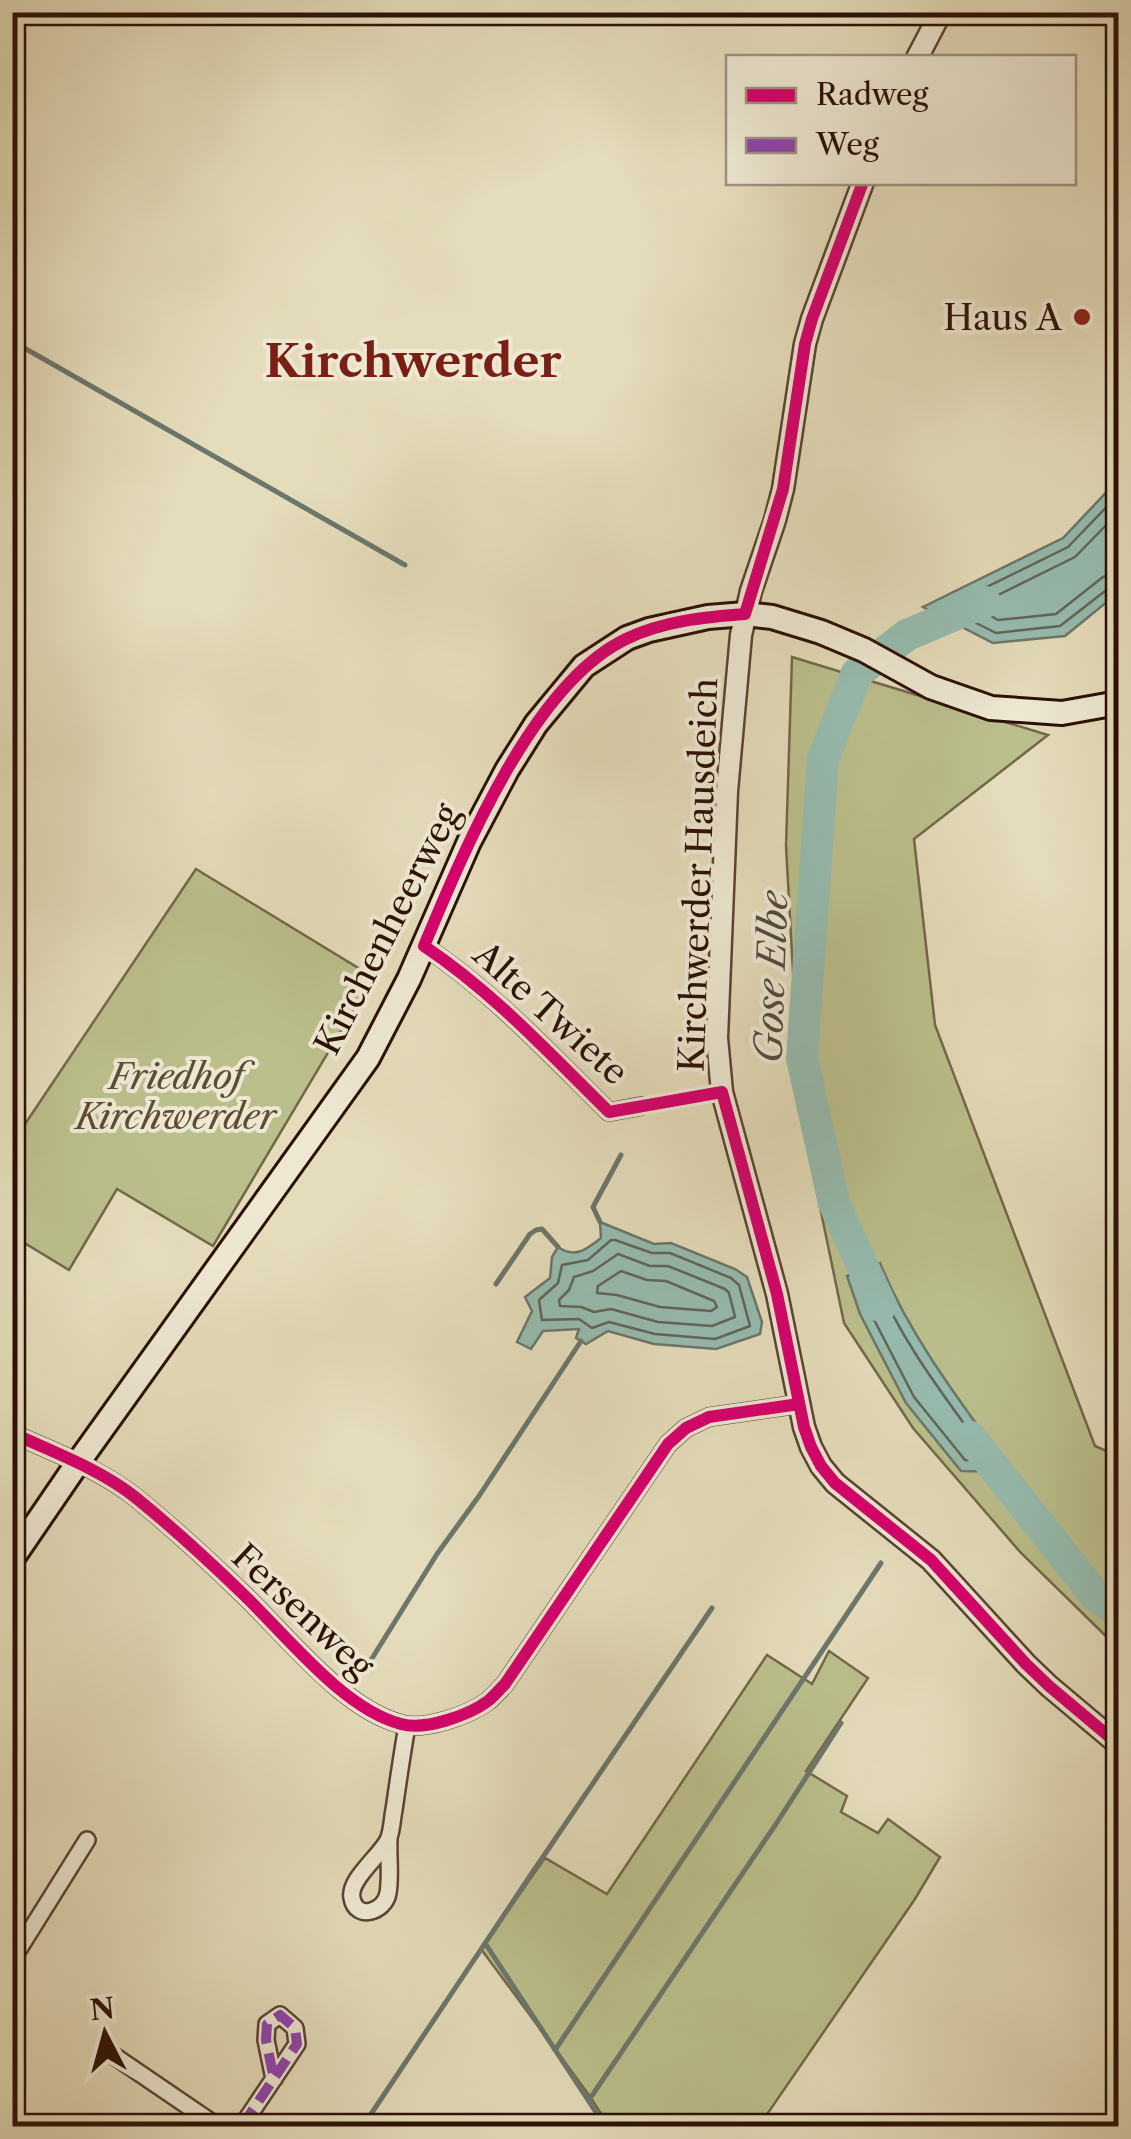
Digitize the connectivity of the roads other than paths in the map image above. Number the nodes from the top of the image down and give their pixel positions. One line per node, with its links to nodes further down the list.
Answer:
1 (941, 12): 2 (street)
2 (919, 55)
3 (862, 185): 4 (street, Kirchwerder Hausdeich)
4 (745, 614): 5 (main road, Kirchenheerweg); 6 (main road, Kirchenheerweg); 8 (street, Kirchwerder Hausdeich)
5 (1118, 703)
6 (424, 946): 7 (street, Alte Twiete); 10 (main road, Kirchenheerweg)
7 (642, 1106)
8 (799, 1404): 12 (street); 13 (street, Kirchwerder Hausdeich)
9 (12, 1433): 10 (street, Fersenweg)
10 (77, 1464): 11 (main road, Kirchenheerweg); 12 (street, Fersenweg)
11 (12, 1559)
12 (407, 1726): 14 (street)
13 (1118, 1744)
14 (389, 1839)
15 (87, 1840): 16 (street)
16 (14, 1955)
17 (107, 2051): 19 (street)
18 (274, 2079): 20 (street)
19 (217, 2126)
20 (242, 2126)

